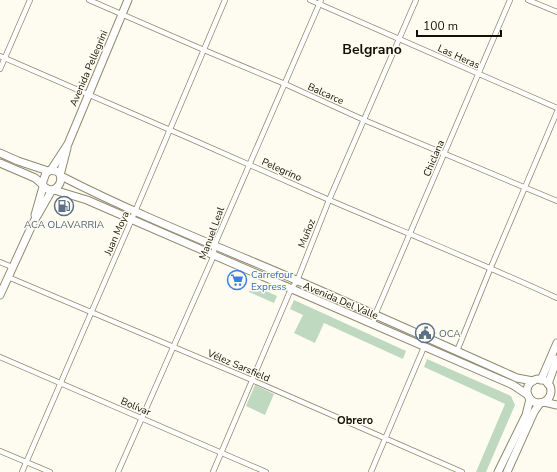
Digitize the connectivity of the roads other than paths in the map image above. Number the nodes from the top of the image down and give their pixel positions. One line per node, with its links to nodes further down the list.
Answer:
1 (30, 0): 14 (street)
2 (89, 0): 11 (street, Balcarce)
3 (128, 0): 11 (main road, Avenida Pellegrini)
4 (225, 0): 13 (street, Juan Moya)
5 (310, 0): 9 (street, Las Heras)
6 (416, 0): 12 (street, Muñoz)
7 (510, 0): 16 (street, Chiclana)
8 (528, 0): 10 (street)
9 (320, 2): 12 (street, Las Heras); 17 (street, Manuel Leal)
10 (557, 12)
11 (122, 14): 13 (street, Balcarce); 18 (main road, Avenida Pellegrini)
12 (399, 39): 16 (street, Las Heras); 21 (street, Muñoz)
13 (204, 50): 17 (street, Balcarce); 22 (street, Juan Moya)
14 (2, 57): 15 (street); 18 (street, Pelegrino)
15 (0, 68)
16 (479, 74): 19 (street, Las Heras); 25 (street, Chiclana)
17 (285, 84): 21 (street, Balcarce); 27 (street, Manuel Leal)
18 (88, 94): 22 (street, Pelegrino); 23 (main road, Avenida Pellegrini)
19 (557, 108)
20 (557, 112): 31 (street)
21 (364, 120): 25 (street, Balcarce); 33 (street, Muñoz)
22 (170, 130): 27 (street, Pelegrino); 35 (street, Juan Moya)
23 (68, 144): 28 (main road, Avenida Pellegrini); 29 (main road, Avenida Pellegrini)
24 (0, 153): 28 (main road)
25 (444, 154): 31 (street, Balcarce); 38 (street, Chiclana)
26 (0, 163): 30 (main road)
27 (249, 164): 33 (street, Pelegrino); 39 (street, Manuel Leal)
28 (50, 170): 29 (main road); 30 (main road)
29 (61, 175): 32 (main road); 35 (main road, Avenida Del Valle)
30 (43, 186): 32 (main road); 37 (main road)
31 (525, 188): 34 (street, Balcarce); 43 (street)
32 (53, 190): 36 (main road, Avenida Del Valle); 37 (main road)
33 (329, 200): 38 (street, Pelegrino); 45 (street, Muñoz)
34 (557, 201)
35 (135, 211): 36 (street, Juan Moya); 39 (main road, Avenida Del Valle)
36 (131, 221): 40 (main road, Avenida Del Valle); 49 (street, Juan Moya)
37 (33, 223): 42 (main road)
38 (410, 233): 43 (street, Pelegrino); 50 (street, Chiclana)
39 (214, 246): 40 (street, Manuel Leal); 45 (main road, Avenida Del Valle)
40 (214, 255): 46 (main road, Avenida Del Valle); 54 (street, Manuel Leal)
41 (0, 262): 42 (street)
42 (12, 267): 44 (main road)
43 (491, 267): 48 (street, Pelegrino); 55 (street)
44 (8, 277): 47 (main road); 49 (street, Vélez Sarsfield)
45 (297, 281): 46 (street, Muñoz); 50 (main road, Avenida Del Valle)
46 (291, 289): 51 (main road, Avenida Del Valle); 58 (street, Muñoz)
47 (0, 295)
48 (557, 298)
49 (91, 312): 54 (street, Vélez Sarsfield); 61 (street, Juan Moya)
50 (375, 315): 51 (street, Chiclana); 55 (main road, Avenida Del Valle)
51 (373, 324): 53 (main road, Avenida Del Valle)
52 (557, 343): 59 (main road)
53 (424, 347): 64 (main road, Avenida Del Valle); 68 (street)
54 (174, 348): 58 (street, Vélez Sarsfield); 67 (street, Manuel Leal)
55 (457, 351): 60 (main road, Avenida Del Valle)
56 (0, 357): 61 (street, Bolívar)
57 (557, 359): 62 (main road)
58 (252, 380): 68 (street, Vélez Sarsfield); 70 (street, Muñoz)
59 (541, 380): 60 (main road); 62 (main road)
60 (533, 382): 64 (main road)
61 (61, 383): 67 (street, Bolívar); 71 (street, Juan Moya)
62 (549, 385): 63 (main road); 65 (main road)
63 (557, 392)
64 (529, 397): 65 (main road); 79 (main road)
65 (542, 403): 66 (main road); 80 (main road)
66 (557, 405)
67 (141, 418): 70 (street, Bolívar); 74 (street, Manuel Leal)
68 (385, 438): 77 (street); 78 (street, Vélez Sarsfield)
69 (0, 451): 71 (street)
70 (222, 452): 75 (street, Muñoz); 76 (street, Bolívar)
71 (26, 461): 72 (street, Juan Moya); 73 (street)
72 (22, 472)
73 (50, 472)
74 (118, 472)
75 (213, 472)
76 (266, 472)
77 (371, 472)
78 (462, 472)
79 (498, 472)
80 (507, 472)

